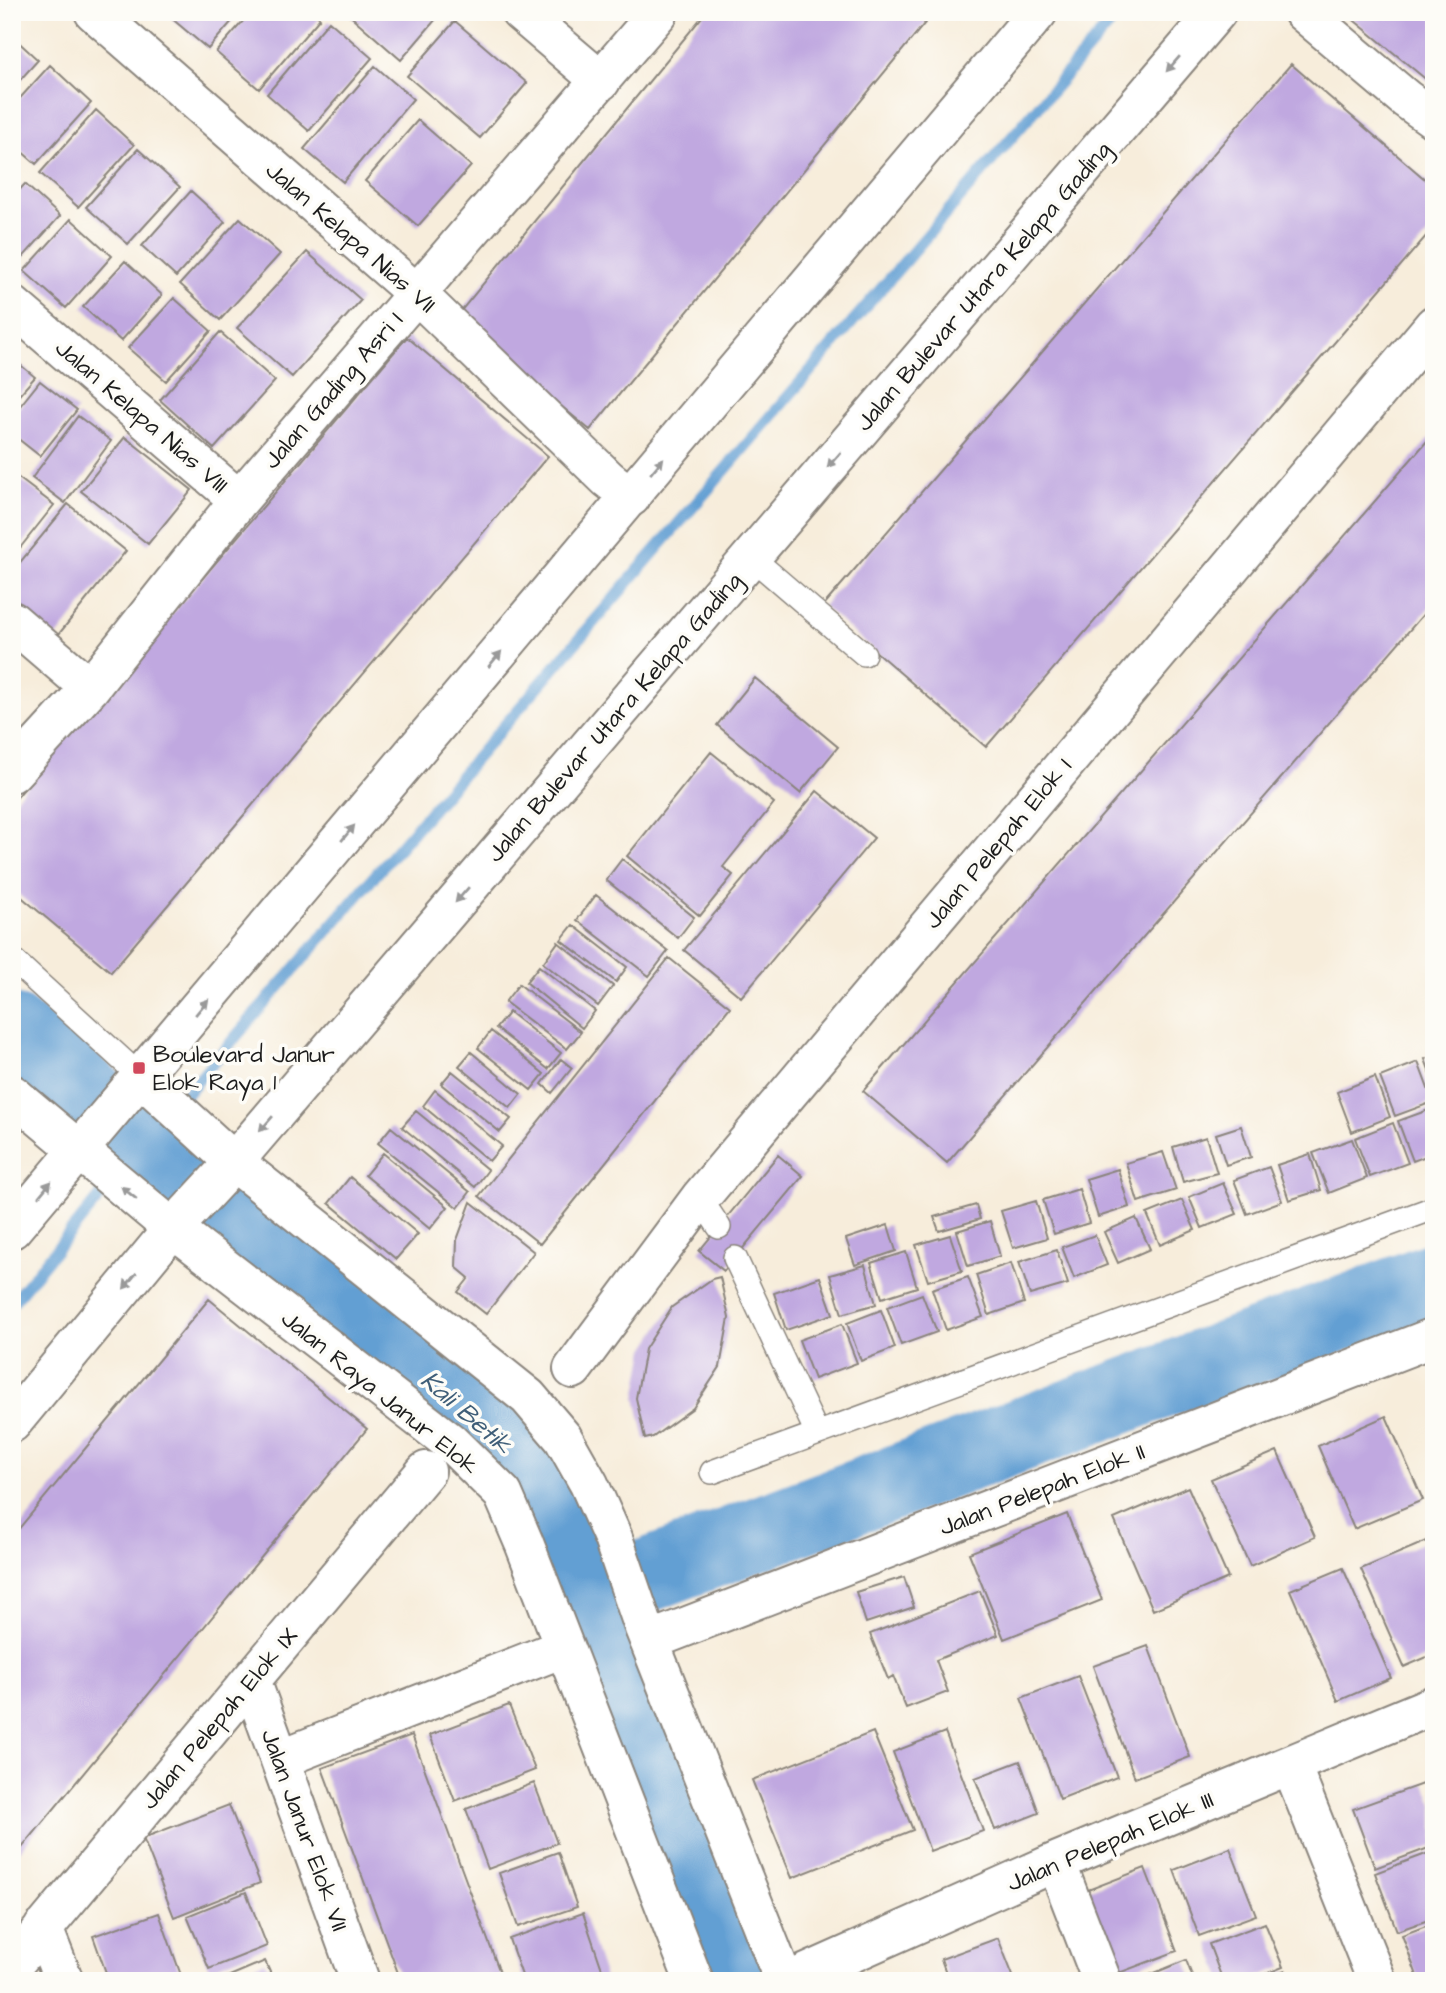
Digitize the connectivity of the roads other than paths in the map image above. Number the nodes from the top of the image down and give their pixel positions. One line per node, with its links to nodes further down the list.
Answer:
1 (94, 12): 9 (street, Jalan Kelapa Nias VII)
2 (520, 12): 7 (street)
3 (659, 12): 7 (street, Jalan Gading Asri I)
4 (1038, 12): 12 (street, one-way to 4)
5 (1217, 12): 14 (street, Jalan Bulevar Utara Kelapa Gading, one-way to 14)
6 (1303, 12): 8 (street)
7 (601, 81): 9 (street, Jalan Gading Asri I)
8 (1434, 119)
9 (416, 293): 12 (street, Jalan Kelapa Nias VII); 13 (street, Jalan Gading Asri I)
10 (12, 305): 13 (street, Jalan Kelapa Nias VIII)
11 (1434, 325): 29 (street, Jalan Pelepah Elok I)
12 (631, 497): 20 (street, one-way to 12)
13 (239, 500): 17 (street, Jalan Gading Asri I)
14 (751, 557): 16 (lane); 23 (street, Jalan Bulevar Utara Kelapa Gading, one-way to 23)
15 (12, 621): 17 (street)
16 (864, 654)
17 (90, 688): 18 (street, Jalan Gading Asri I)
18 (12, 773)
19 (12, 959): 20 (lane)
20 (142, 1087): 22 (street); 23 (street)
21 (12, 1094): 22 (street, Jalan Raya Janur Elok)
22 (88, 1152): 25 (street, Jalan Raya Janur Elok, one-way to 22); 26 (street, one-way to 22)
23 (228, 1161): 25 (street, Jalan Bulevar Utara Kelapa Gading); 34 (street)
24 (1434, 1208): 31 (lane)
25 (170, 1223): 30 (street, Jalan Bulevar Utara Kelapa Gading, one-way to 30); 35 (street, Jalan Raya Janur Elok)
26 (12, 1229)
27 (735, 1258): 31 (lane)
28 (1434, 1337): 34 (street, Jalan Pelepah Elok II)
29 (573, 1369)
30 (12, 1423)
31 (817, 1433): 33 (lane)
32 (426, 1471): 36 (street, Jalan Pelepah Elok IX)
33 (712, 1472)
34 (647, 1635): 46 (street)
35 (563, 1648): 38 (street); 45 (street, Jalan Raya Janur Elok)
36 (251, 1680): 38 (street, Jalan Janur Elok VII); 41 (street, Jalan Pelepah Elok IX)
37 (1434, 1705): 39 (street, Jalan Pelepah Elok III)
38 (280, 1759): 44 (street, Jalan Janur Elok VII)
39 (1292, 1765): 40 (street, Jalan Pelepah Elok III); 48 (street)
40 (1056, 1862): 46 (street, Jalan Pelepah Elok III); 47 (street)
41 (43, 1928): 42 (street, Jalan Pelepah Elok IX); 43 (street)
42 (12, 1966)
43 (64, 1981)
44 (360, 1981)
45 (694, 1981)
46 (787, 1981)
47 (1102, 1981)
48 (1377, 1981)

